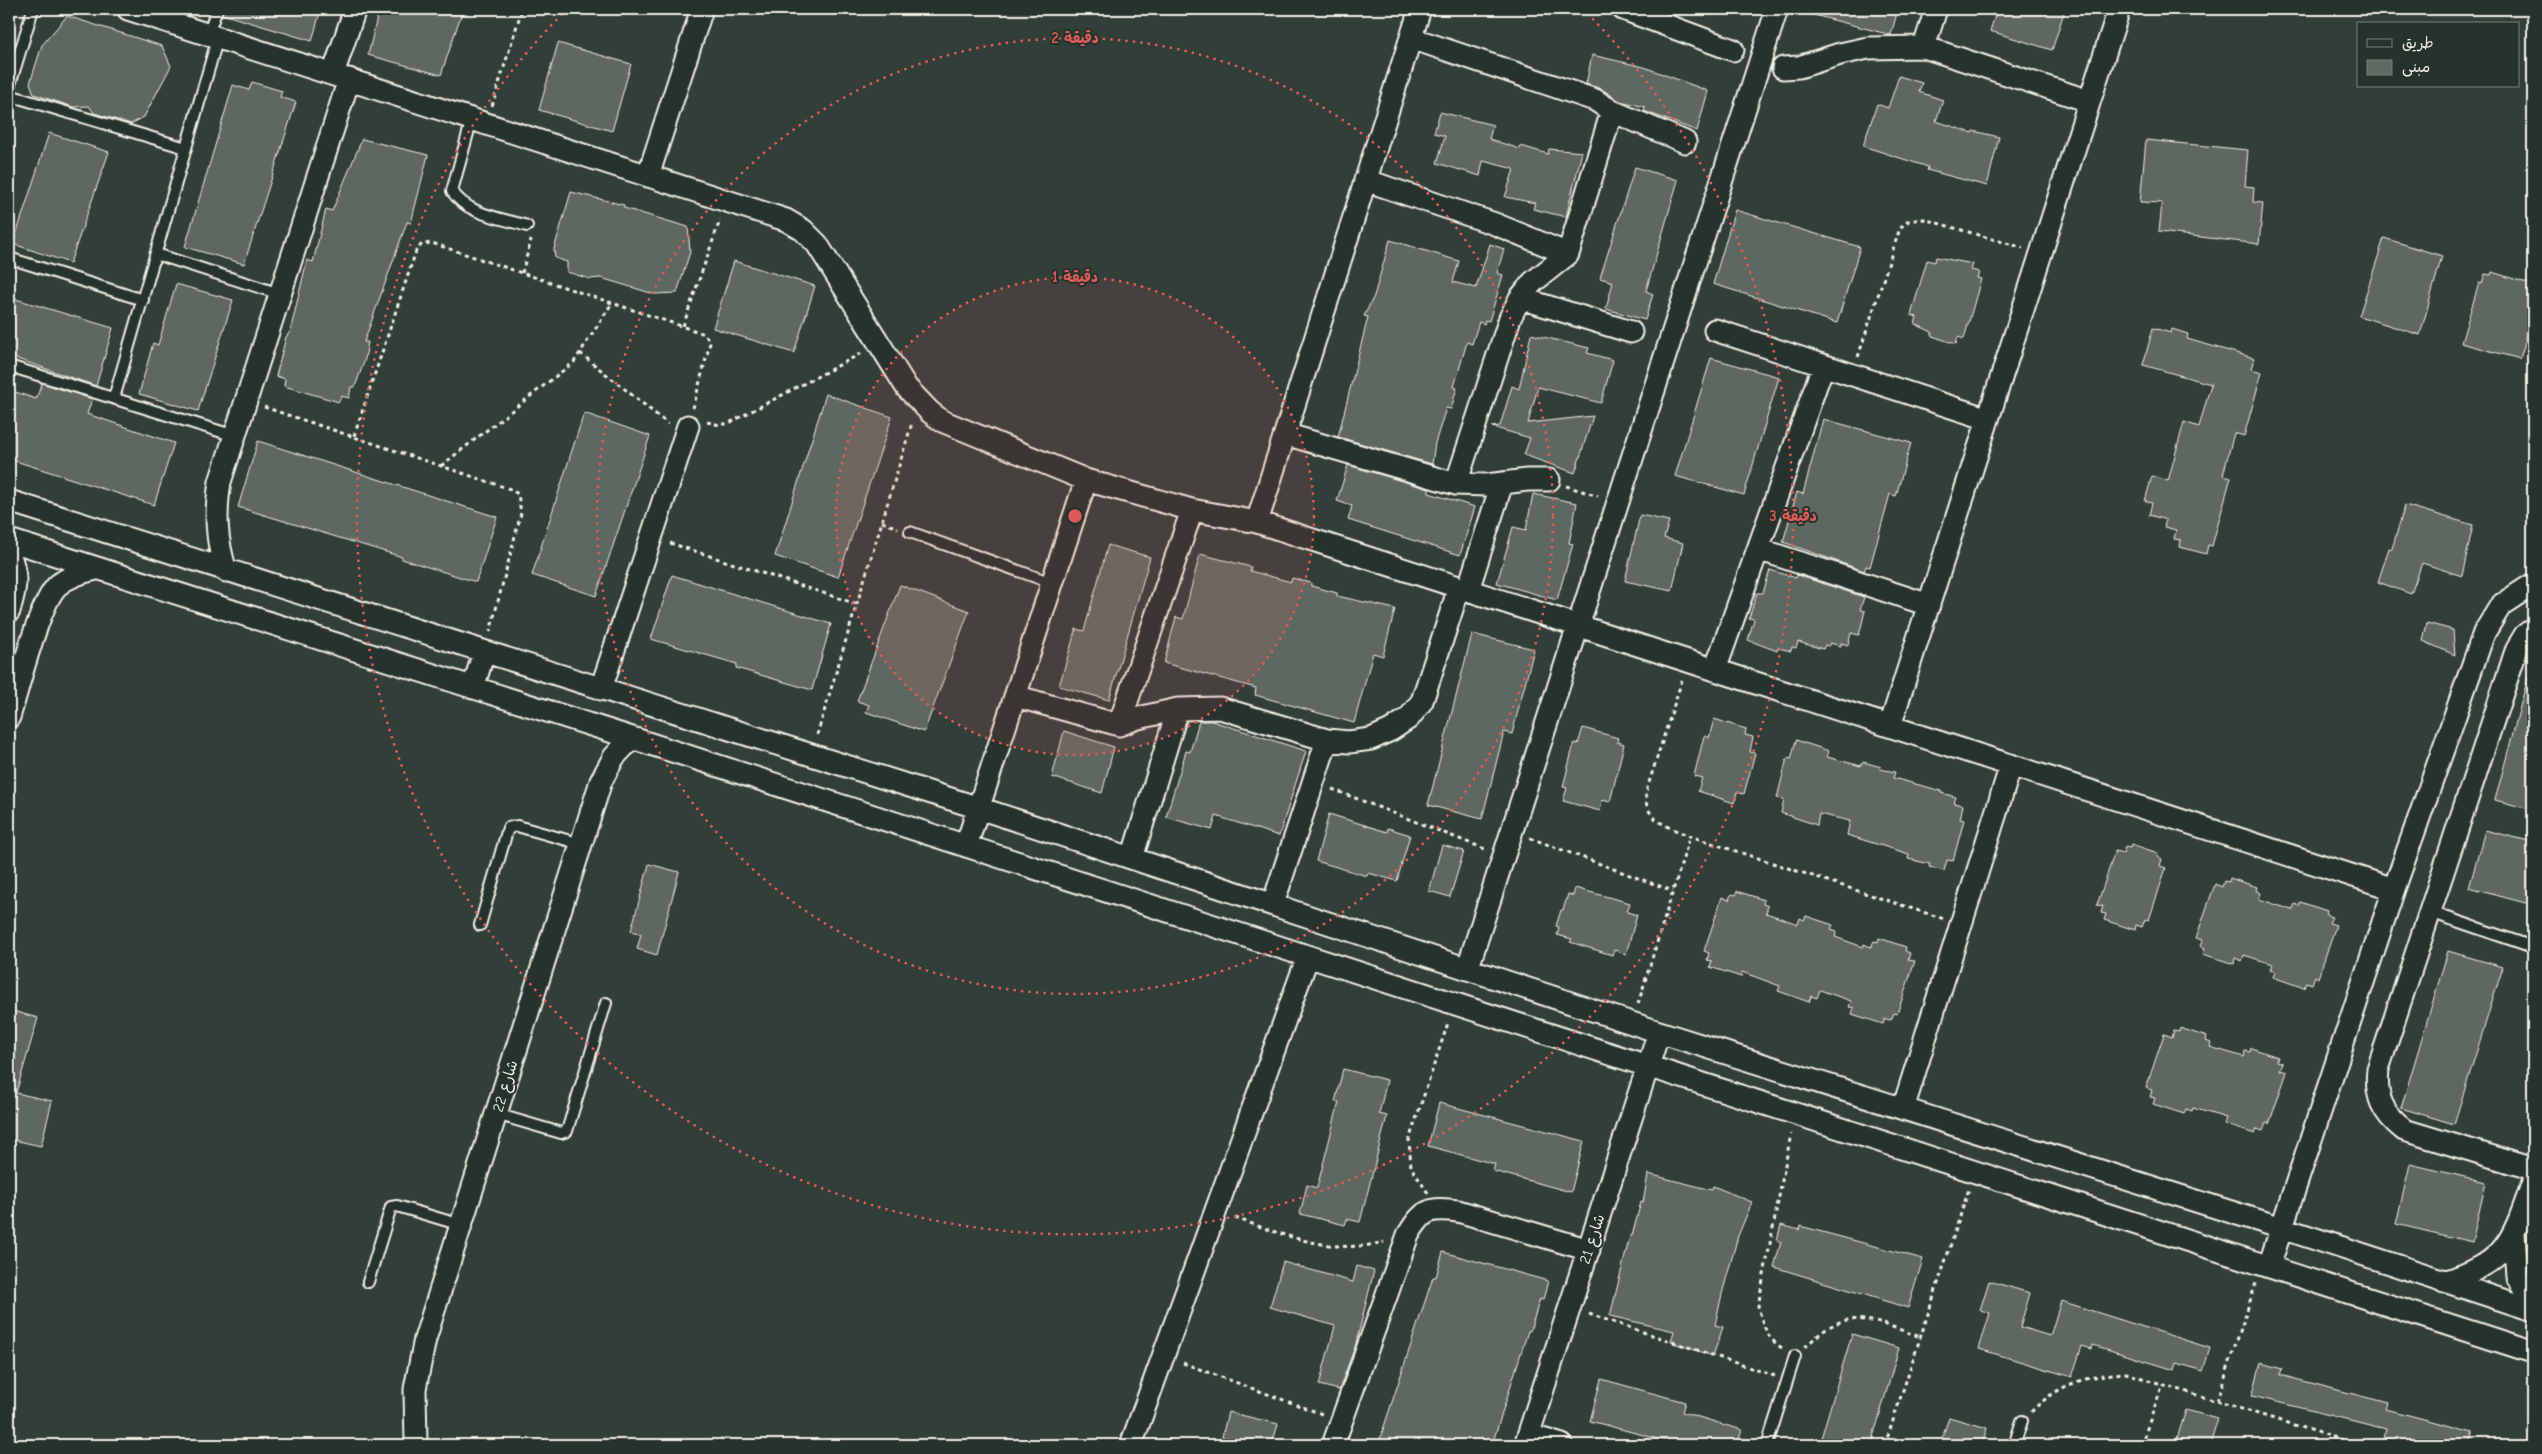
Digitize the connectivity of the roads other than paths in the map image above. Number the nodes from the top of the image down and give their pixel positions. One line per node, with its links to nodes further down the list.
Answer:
1 (33, 9): 17 (lane)
2 (128, 9): 11 (street)
3 (217, 9): 11 (lane)
4 (355, 9): 16 (street)
5 (702, 9): 24 (street)
6 (1420, 9): 12 (street)
7 (1777, 9): 60 (street)
8 (1936, 9): 13 (street)
9 (2119, 9): 19 (street)
10 (1635, 11): 14 (street)
11 (213, 36): 16 (street); 23 (lane)
12 (1411, 38): 20 (street); 25 (street)
13 (1924, 47): 15 (street); 19 (street)
14 (1733, 50)
15 (1783, 68)
16 (341, 77): 21 (street); 30 (street)
17 (9, 88)
18 (9, 95): 23 (lane)
19 (2089, 101): 38 (street)
20 (1612, 111): 22 (street); 28 (street)
21 (479, 121): 24 (street); 26 (lane)
22 (1685, 142)
23 (186, 148): 27 (lane)
24 (648, 176): 42 (street)
25 (1366, 180): 28 (street); 40 (street)
26 (527, 226)
27 (156, 254): 30 (lane); 32 (lane)
28 (1568, 254): 31 (street)
29 (9, 258): 32 (lane)
30 (280, 294): 41 (street)
31 (1520, 298): 34 (street); 45 (street)
32 (143, 300): 37 (lane)
33 (1715, 330): 36 (street)
34 (1631, 332)
35 (9, 366): 37 (lane)
36 (1823, 366): 38 (street); 51 (street)
37 (114, 398): 41 (lane)
38 (1988, 419): 58 (street)
39 (686, 432): 65 (street)
40 (1285, 434): 45 (street); 48 (street)
41 (235, 436): 54 (street)
42 (1086, 480): 47 (street); 55 (street)
43 (1549, 480): 44 (street)
44 (1502, 483): 45 (street); 57 (street)
45 (1456, 484)
46 (9, 501): 54 (street)
47 (1192, 510): 48 (street); 69 (street)
48 (1257, 522): 57 (street)
49 (910, 532): 55 (lane)
50 (9, 540): 53 (street)
51 (1758, 549): 58 (street); 63 (street)
52 (9, 553): 59 (street)
53 (96, 569): 64 (street); 68 (street)
54 (226, 571): 62 (street)
55 (1052, 583): 66 (street)
56 (2533, 584): 78 (street)
57 (1464, 589): 60 (street); 72 (street)
58 (1929, 605): 70 (street)
59 (9, 611)
60 (1578, 626): 63 (street); 84 (street)
61 (2533, 628): 80 (street)
62 (484, 652): 64 (street); 65 (street)
63 (1715, 670): 70 (street)
64 (473, 688): 71 (street)
65 (601, 689): 74 (street)
66 (1015, 696): 69 (street); 74 (street)
67 (1178, 709): 69 (street); 72 (street); 77 (street)
68 (9, 717)
69 (1119, 725)
70 (1890, 726): 73 (street)
71 (632, 738): 75 (street, شارع 22); 76 (street)
72 (1327, 740): 79 (street)
73 (2011, 765): 78 (street); 88 (street)
74 (979, 808): 76 (street); 77 (street)
75 (582, 844): 81 (lane); 89 (street, شارع 22)
76 (966, 846): 83 (street)
77 (1132, 858): 79 (street)
78 (2394, 889): 93 (street)
79 (1273, 904): 84 (street)
80 (2430, 912): 82 (lane); 90 (street)
81 (480, 925)
82 (2533, 947)
83 (1308, 956): 87 (street); 106 (street)
84 (1468, 967): 86 (street)
85 (606, 1003): 89 (lane)
86 (1659, 1032): 87 (street, شارع 21); 88 (street)
87 (1648, 1065): 95 (street, شارع 21); 96 (street)
88 (1903, 1108): 93 (street)
89 (496, 1114): 92 (street, شارع 22)
90 (2533, 1170)
91 (2533, 1182): 94 (street)
92 (461, 1225): 97 (lane); 105 (street, شارع 22)
93 (2282, 1228): 96 (street); 98 (street)
94 (2514, 1234): 98 (street); 99 (street)
95 (1588, 1250): 104 (street, شارع 21); 107 (street)
96 (2266, 1265): 101 (street)
97 (368, 1282)
98 (2444, 1282): 100 (street)
99 (2533, 1304)
100 (2533, 1310)
101 (2533, 1352)
102 (1795, 1356): 109 (lane)
103 (2022, 1420): 110 (lane)
104 (1527, 1440): 108 (street)
105 (416, 1445)
106 (1131, 1445)
107 (1333, 1445)
108 (1562, 1445)
109 (1767, 1445)
110 (2014, 1445)

